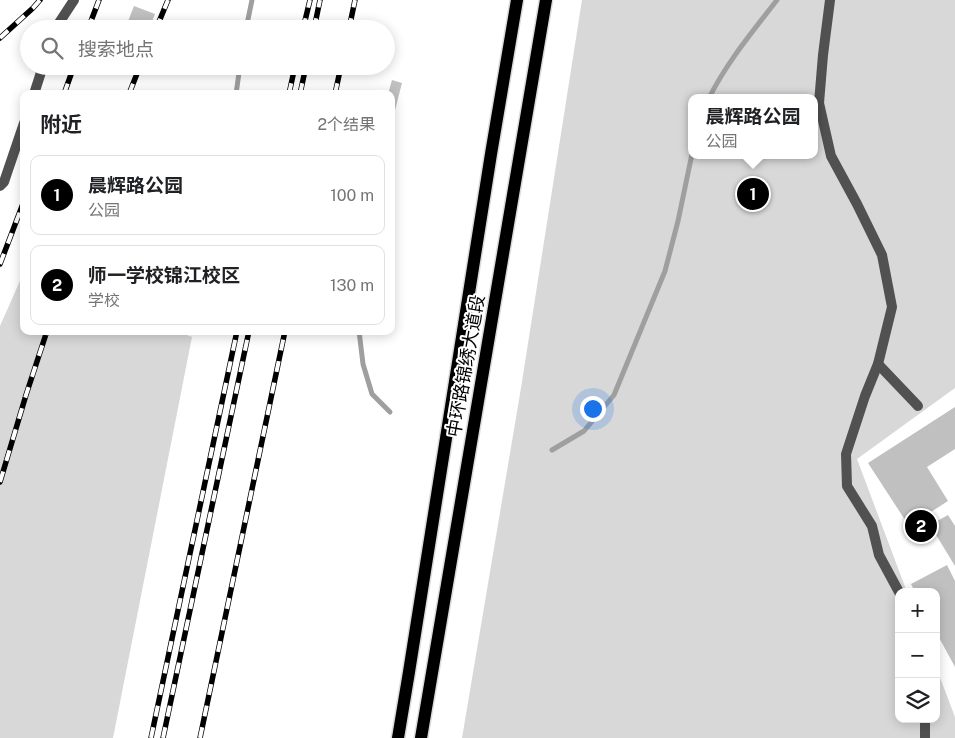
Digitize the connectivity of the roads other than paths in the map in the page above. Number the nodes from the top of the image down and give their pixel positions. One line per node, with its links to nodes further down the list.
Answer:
1 (74, 0): 5 (street)
2 (517, 0): 14 (main road, 中环路锦绣大道段)
3 (546, 0): 15 (main road, 中环路锦绣大道段)
4 (830, 0): 10 (street)
5 (61, 20)
6 (40, 75): 7 (street)
7 (35, 90)
8 (20, 135): 9 (street)
9 (0, 186)
10 (878, 364): 11 (street); 12 (street)
11 (918, 406)
12 (897, 588)
13 (925, 723): 16 (street)
14 (398, 738)
15 (421, 738)
16 (925, 738)

